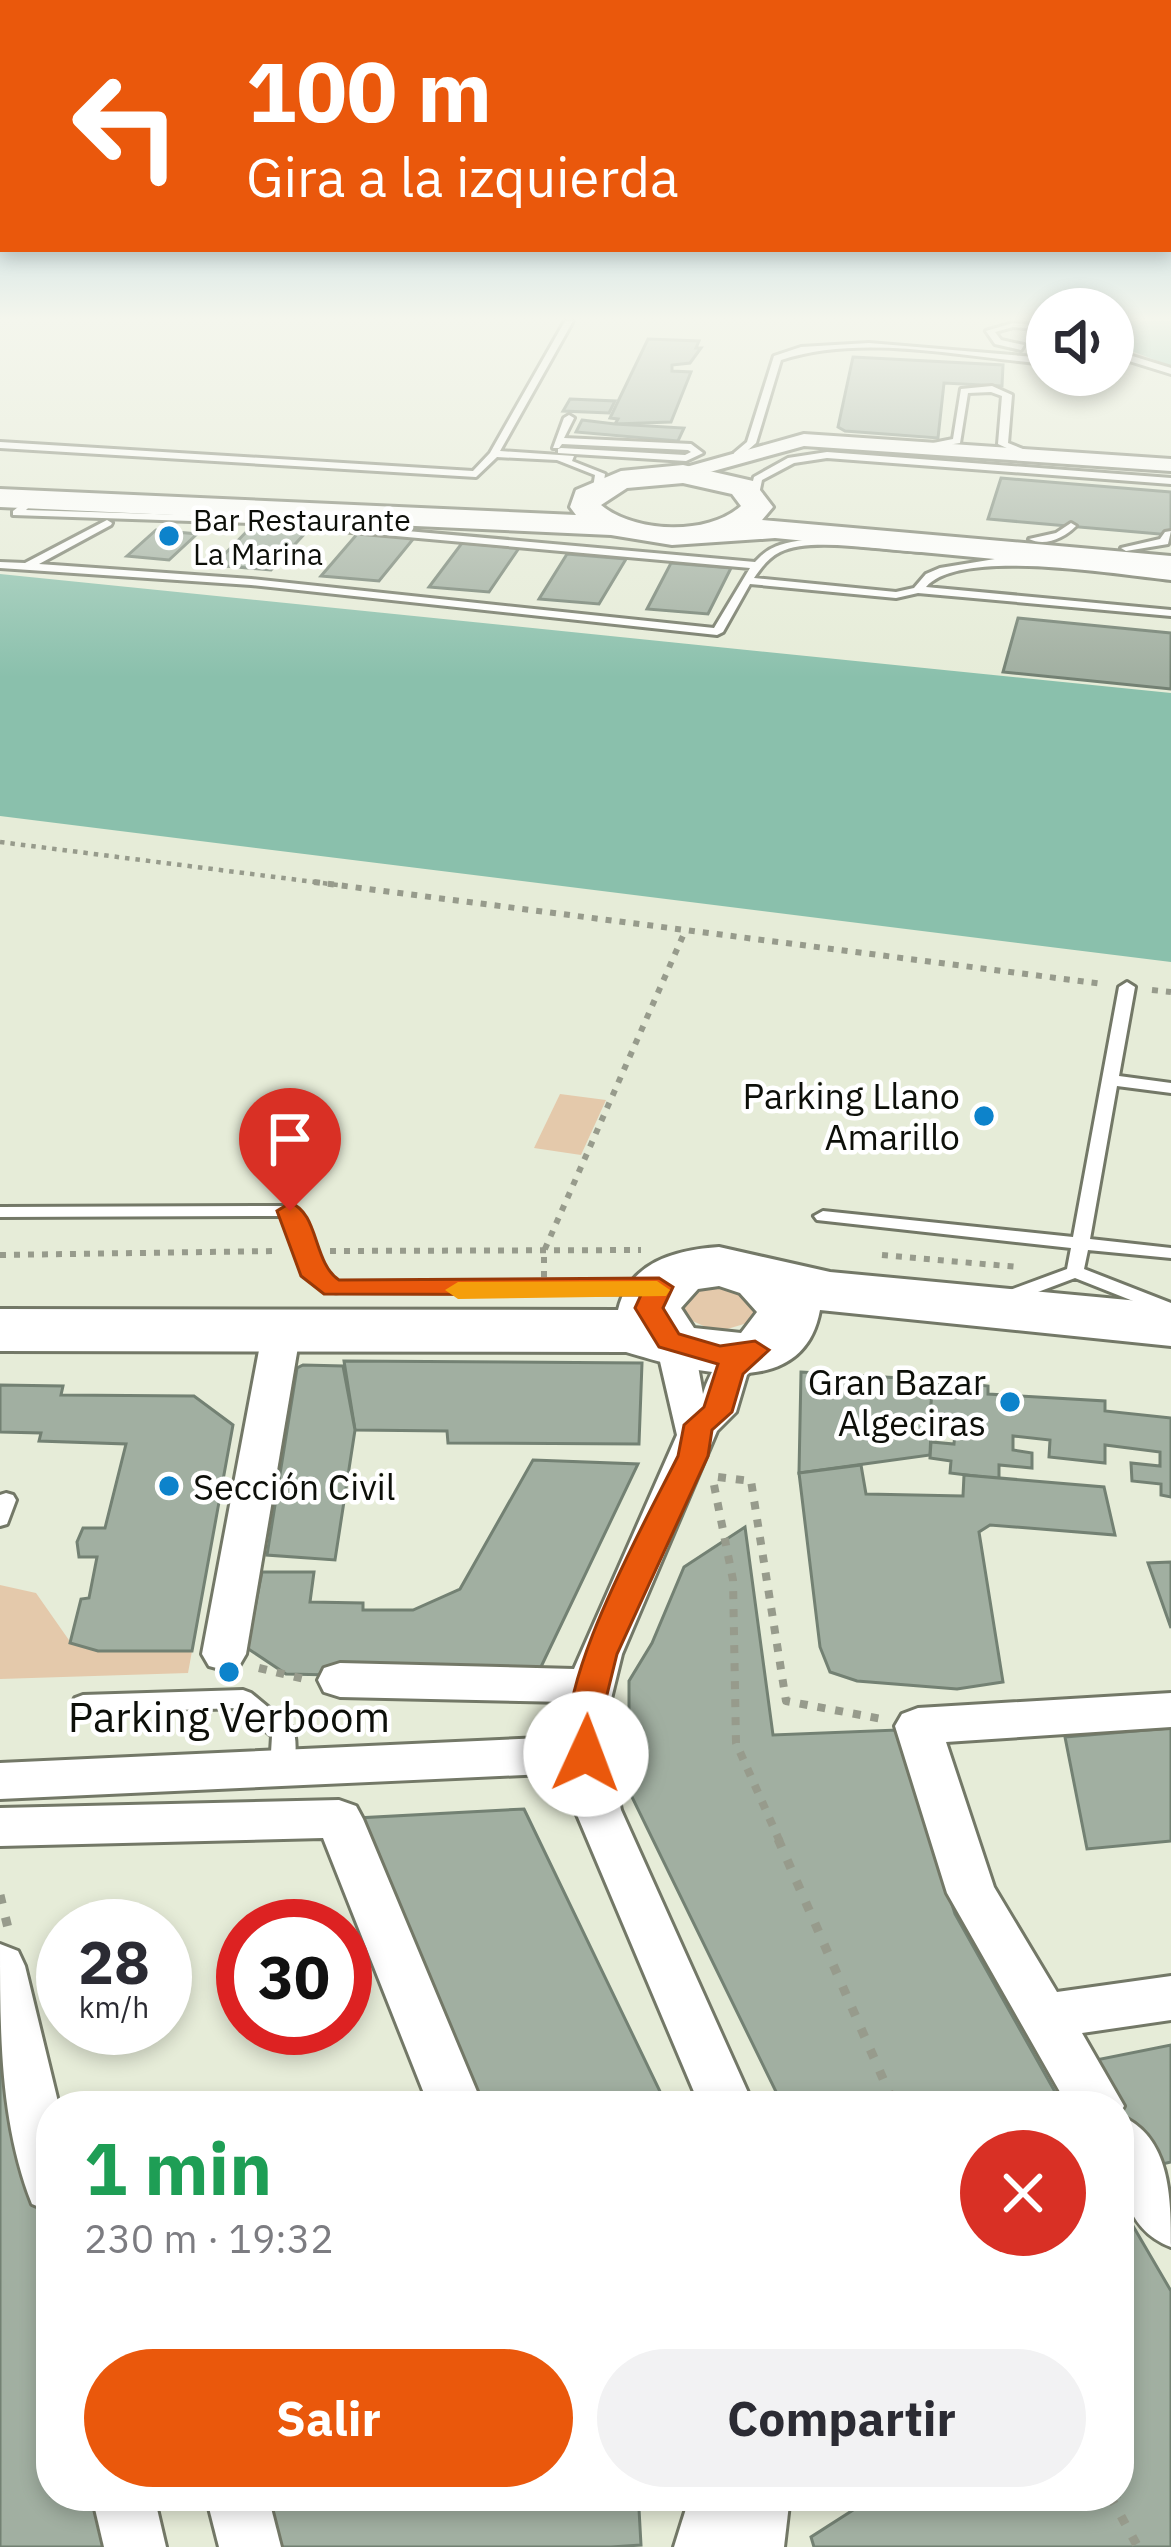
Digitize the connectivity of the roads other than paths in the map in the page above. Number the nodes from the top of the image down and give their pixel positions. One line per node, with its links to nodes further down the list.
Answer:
1 (502, 440): 9 (lane)
2 (562, 440): 8 (lane)
3 (752, 440): 14 (lane)
4 (957, 440): 7 (lane)
5 (1004, 440): 10 (lane)
6 (0, 445): 9 (lane)
7 (930, 446): 10 (street); 14 (street)
8 (559, 450): 9 (lane); 11 (lane); 11 (lane); 17 (lane)
9 (494, 454)
10 (1027, 454): 13 (street)
11 (676, 468): 14 (main road); 17 (main road)
12 (1059, 468): 13 (street); 14 (street); 16 (lane)
13 (1168, 476): 14 (street)
14 (741, 481): 24 (main road); 25 (main road)
15 (0, 485): 17 (main road)
16 (1082, 485)
17 (593, 492): 22 (main road)
18 (16, 504): 19 (lane); 20 (main road); 30 (lane)
19 (0, 519)
20 (443, 519): 22 (main road); 28 (lane)
21 (107, 523): 31 (lane)
22 (613, 526): 24 (main road)
23 (1071, 526): 25 (lane)
24 (718, 530): 26 (main road)
25 (1034, 539): 27 (main road)
26 (968, 547): 27 (main road); 28 (lane)
27 (1170, 551)
28 (767, 555): 30 (lane)
29 (0, 565): 31 (lane)
30 (758, 566): 33 (lane)
31 (26, 567): 33 (lane)
32 (1171, 577): 34 (lane)
33 (748, 581): 34 (lane)
34 (921, 586): 35 (lane)
35 (1171, 614)
36 (1127, 987): 37 (lane)
37 (1109, 1079): 38 (lane); 41 (lane)
38 (1171, 1088)
39 (0, 1212): 43 (lane)
40 (823, 1216): 41 (lane)
41 (1078, 1243): 42 (lane); 44 (lane)
42 (1171, 1253)
43 (319, 1270): 45 (highway); 46 (highway)
44 (1075, 1272): 47 (lane); 49 (lane)
45 (0, 1290)
46 (544, 1291): 48 (highway); 52 (highway)
47 (987, 1303): 50 (highway); 51 (highway)
48 (664, 1305): 50 (highway); 50 (highway); 55 (street)
49 (1171, 1310)
50 (764, 1325): 54 (highway); 55 (street)
51 (1171, 1325)
52 (282, 1329): 53 (highway); 56 (street)
53 (0, 1330)
54 (1171, 1364)
55 (698, 1425): 58 (street)
56 (224, 1654)
57 (340, 1680): 58 (street)
58 (590, 1686): 61 (street)
59 (83, 1704): 62 (lane)
60 (1171, 1710): 67 (street)
61 (586, 1754): 62 (street); 69 (street)
62 (282, 1769): 63 (street)
63 (0, 1781)
64 (0, 1827): 68 (street)
65 (0, 1966): 71 (street)
66 (1171, 1998): 67 (street)
67 (1041, 2018): 70 (street)
68 (450, 2091)
69 (720, 2091)
70 (1087, 2091)
71 (36, 2121)
72 (1134, 2163): 73 (street)
73 (1171, 2221)
74 (127, 2511): 78 (street)
75 (241, 2511): 79 (street)
76 (717, 2511): 80 (street)
77 (758, 2511): 81 (street)
78 (135, 2547)
79 (250, 2547)
80 (705, 2547)
81 (754, 2547)

